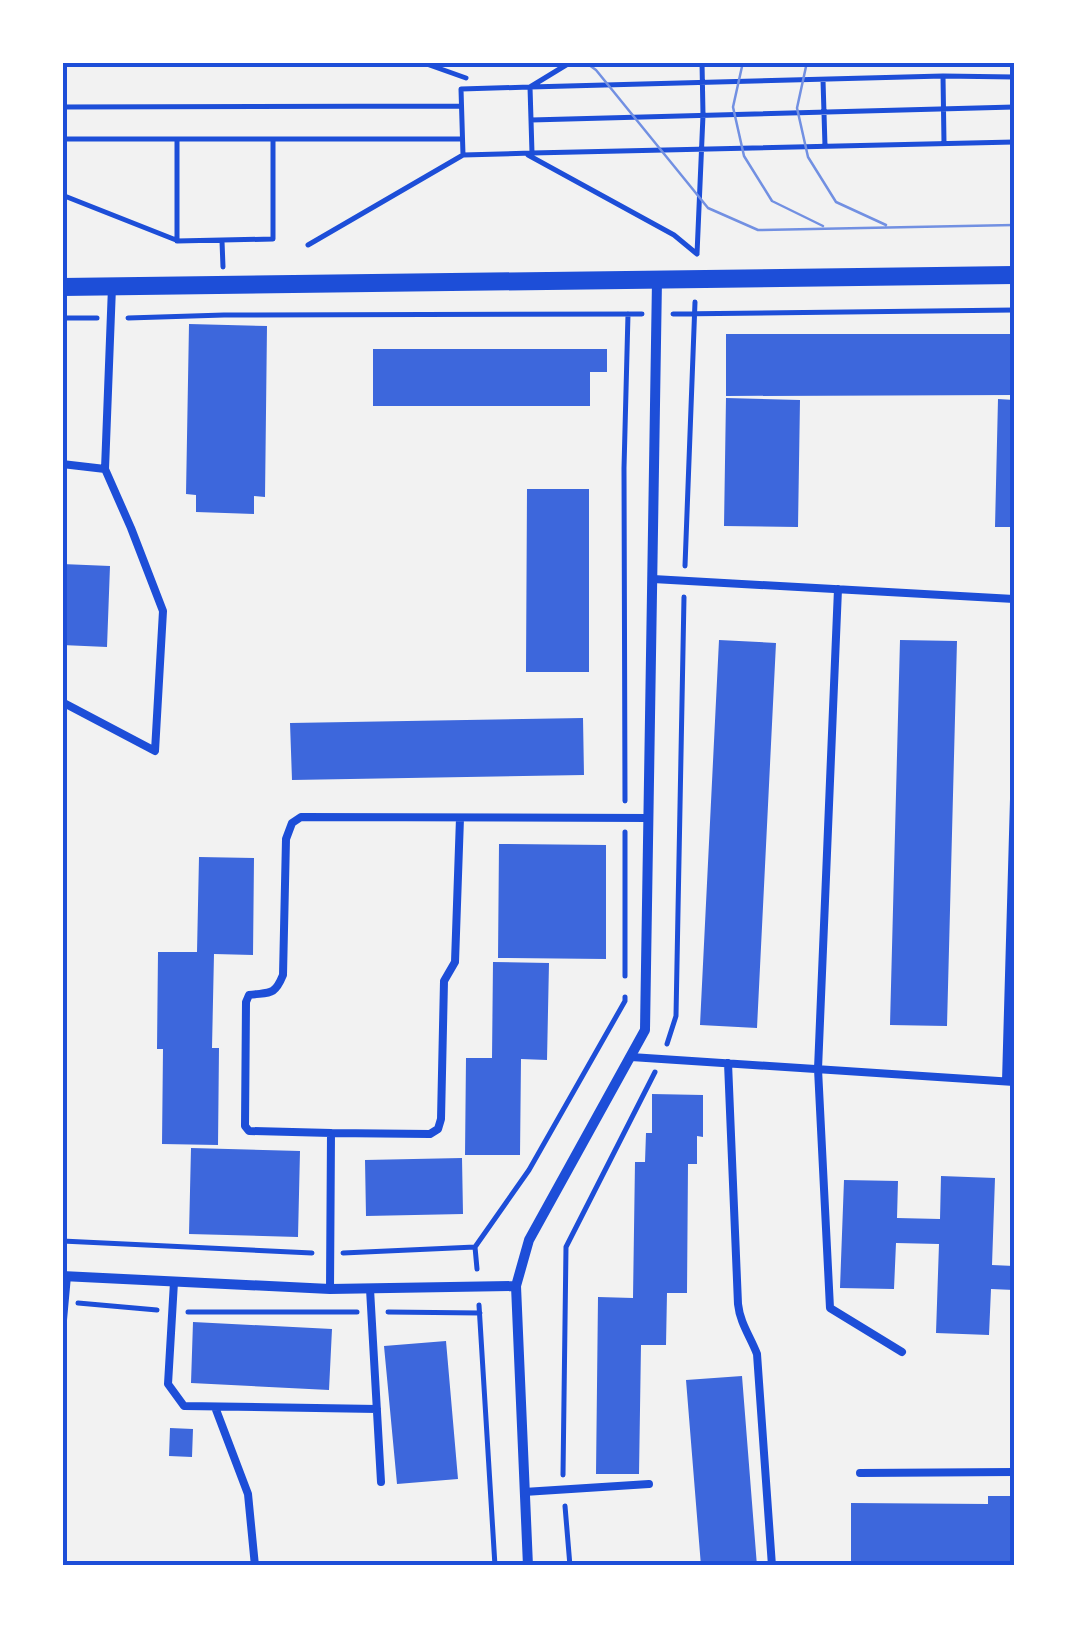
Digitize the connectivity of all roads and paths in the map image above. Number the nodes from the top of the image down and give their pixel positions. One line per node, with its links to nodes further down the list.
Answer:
1 (421, 62): 6 (path)
2 (572, 62): 9 (path)
3 (702, 62): 8 (path)
4 (944, 76): 5 (path); 7 (path); 13 (path)
5 (1014, 77)
6 (466, 78)
7 (824, 80): 8 (path); 14 (path)
8 (703, 83): 9 (path); 15 (path)
9 (530, 87): 10 (path); 16 (path)
10 (461, 106): 11 (path); 20 (path)
11 (62, 107)
12 (1014, 107): 13 (path)
13 (944, 109): 14 (path); 22 (path)
14 (824, 112): 15 (path); 23 (path)
15 (703, 115): 16 (path); 24 (path)
16 (531, 120): 25 (path)
17 (62, 138): 18 (path)
18 (178, 139): 19 (path); 28 (path)
19 (274, 139): 20 (path); 28 (path)
20 (462, 140): 26 (path)
21 (1014, 142): 22 (path)
22 (944, 144): 23 (path)
23 (824, 146): 24 (path)
24 (702, 149): 25 (path); 25 (path)
25 (528, 153): 26 (path)
26 (463, 155): 29 (path)
27 (62, 196): 28 (path)
28 (177, 241)
29 (308, 245)
30 (1014, 276): 31 (street)
31 (657, 280): 33 (street); 36 (street)
32 (62, 287): 33 (street)
33 (112, 287): 38 (lane)
34 (1014, 310): 36 (path)
35 (628, 314): 36 (path); 38 (path); 47 (path)
36 (657, 314): 41 (street)
37 (62, 318): 38 (path)
38 (112, 318): 40 (lane)
39 (62, 464): 40 (lane)
40 (105, 468): 44 (lane)
41 (653, 579): 42 (lane); 48 (street)
42 (838, 589): 43 (lane); 51 (lane)
43 (1014, 599)
44 (62, 702)
45 (1014, 799): 52 (lane)
46 (460, 818): 47 (lane); 53 (lane); 53 (lane)
47 (626, 818): 48 (lane); 55 (path)
48 (648, 818): 49 (street)
49 (631, 1057): 50 (lane); 59 (street)
50 (728, 1063): 51 (lane); 79 (lane)
51 (818, 1069): 52 (lane); 68 (lane)
52 (1010, 1082)
53 (331, 1133): 56 (lane)
54 (62, 1242): 56 (path)
55 (475, 1246): 56 (path); 60 (path)
56 (330, 1254): 61 (lane)
57 (65, 1276): 58 (street); 63 (lane)
58 (174, 1282): 61 (street); 64 (lane)
59 (516, 1286): 60 (street); 75 (street)
60 (478, 1288): 62 (street); 66 (path)
61 (330, 1289): 62 (street)
62 (370, 1289): 65 (lane)
63 (65, 1302): 64 (path); 67 (lane)
64 (172, 1312): 65 (path); 69 (lane)
65 (371, 1312): 66 (path); 70 (lane)
66 (480, 1313): 77 (path)
67 (62, 1331)
68 (902, 1352)
69 (216, 1408): 70 (lane); 76 (lane)
70 (377, 1408): 73 (lane)
71 (1014, 1472): 72 (lane)
72 (860, 1473)
73 (381, 1482)
74 (649, 1484): 75 (lane)
75 (524, 1492): 78 (street)
76 (256, 1566)
77 (495, 1566)
78 (528, 1566)
79 (772, 1566)

